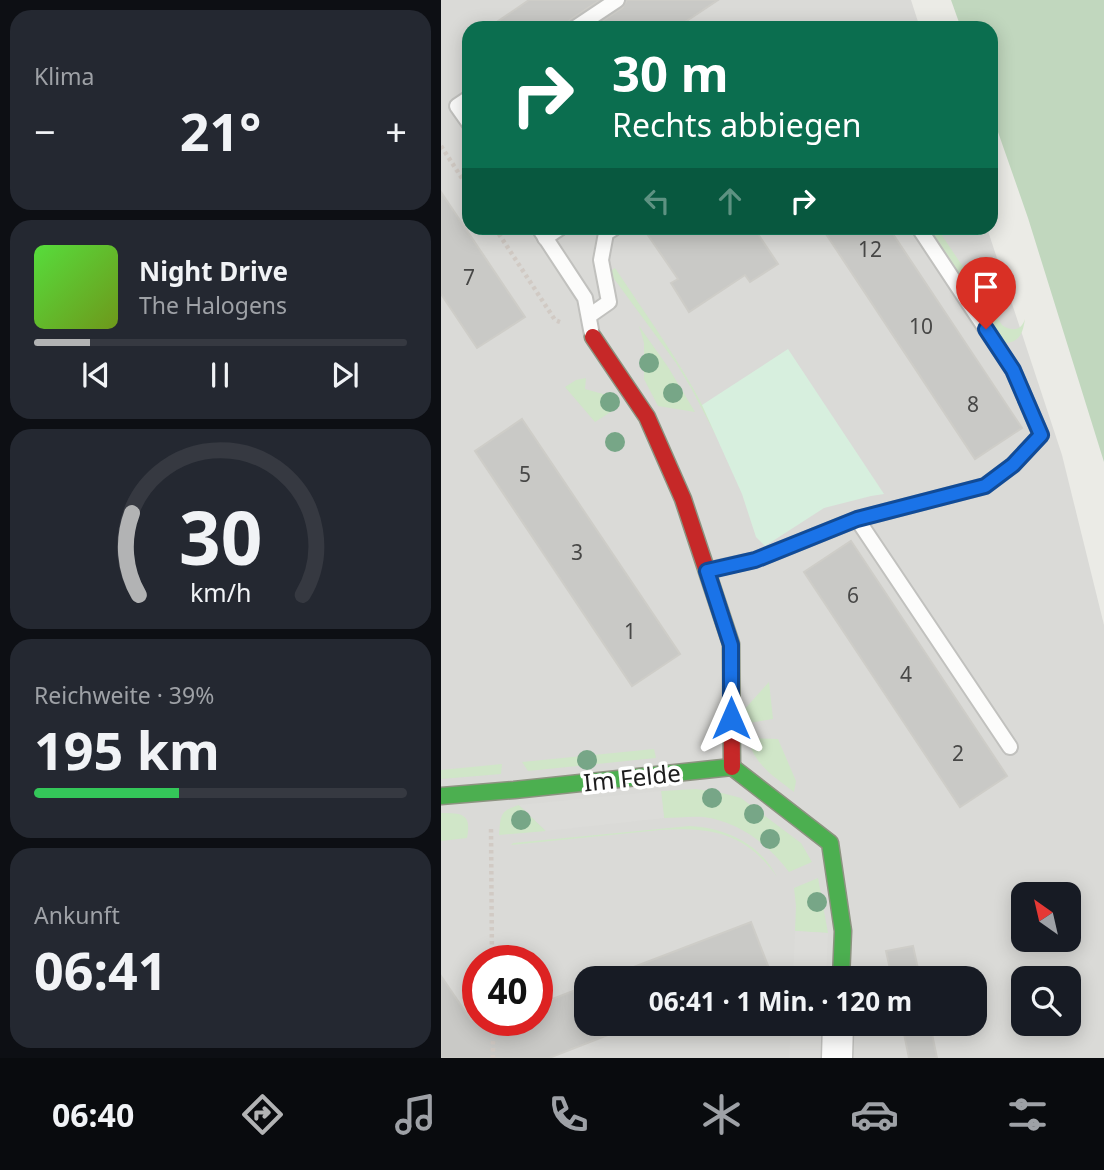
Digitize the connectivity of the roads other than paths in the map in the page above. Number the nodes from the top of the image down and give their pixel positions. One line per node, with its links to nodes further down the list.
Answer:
1 (617, 0): 2 (lane)
2 (586, 21)
3 (544, 235): 6 (lane)
4 (606, 235): 6 (lane)
5 (924, 235): 8 (lane)
6 (589, 316): 7 (lane)
7 (593, 337): 9 (street)
8 (857, 519): 9 (lane); 10 (lane)
9 (707, 571): 11 (street)
10 (1010, 747)
11 (732, 766): 12 (street, Im Felde); 13 (street)
12 (441, 796)
13 (842, 966)
14 (838, 1036): 15 (street)
15 (837, 1058)

